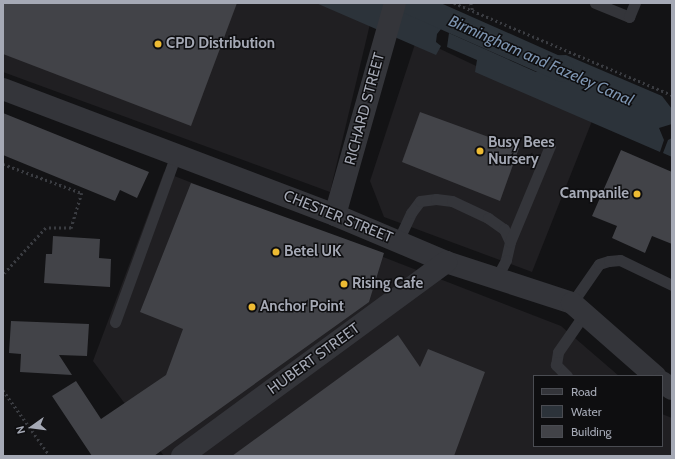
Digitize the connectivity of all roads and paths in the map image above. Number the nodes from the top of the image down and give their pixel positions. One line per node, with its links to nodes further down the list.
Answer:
1 (395, 3): 12 (street, RICHARD STREET)
2 (454, 3): 6 (path)
3 (471, 3): 6 (path)
4 (595, 3): 5 (lane)
5 (635, 3)
6 (473, 13): 8 (path)
7 (3, 88): 10 (street, CHESTER STREET)
8 (672, 95)
9 (550, 146): 14 (lane)
10 (176, 154): 12 (street, CHESTER STREET); 20 (lane)
11 (3, 164): 16 (path)
12 (335, 215): 13 (street, CHESTER STREET)
13 (398, 242): 14 (lane); 15 (street, CHESTER STREET)
14 (510, 242): 17 (lane)
15 (446, 262): 17 (street, CHESTER STREET); 26 (street, HUBERT STREET)
16 (3, 275)
17 (496, 279): 19 (street, CHESTER STREET)
18 (672, 285): 19 (lane)
19 (578, 308): 21 (lane); 22 (street, CHESTER STREET)
20 (115, 322)
21 (566, 375)
22 (654, 375)
23 (663, 383): 24 (street)
24 (672, 389)
25 (3, 390): 27 (path)
26 (188, 454)
27 (50, 456)

